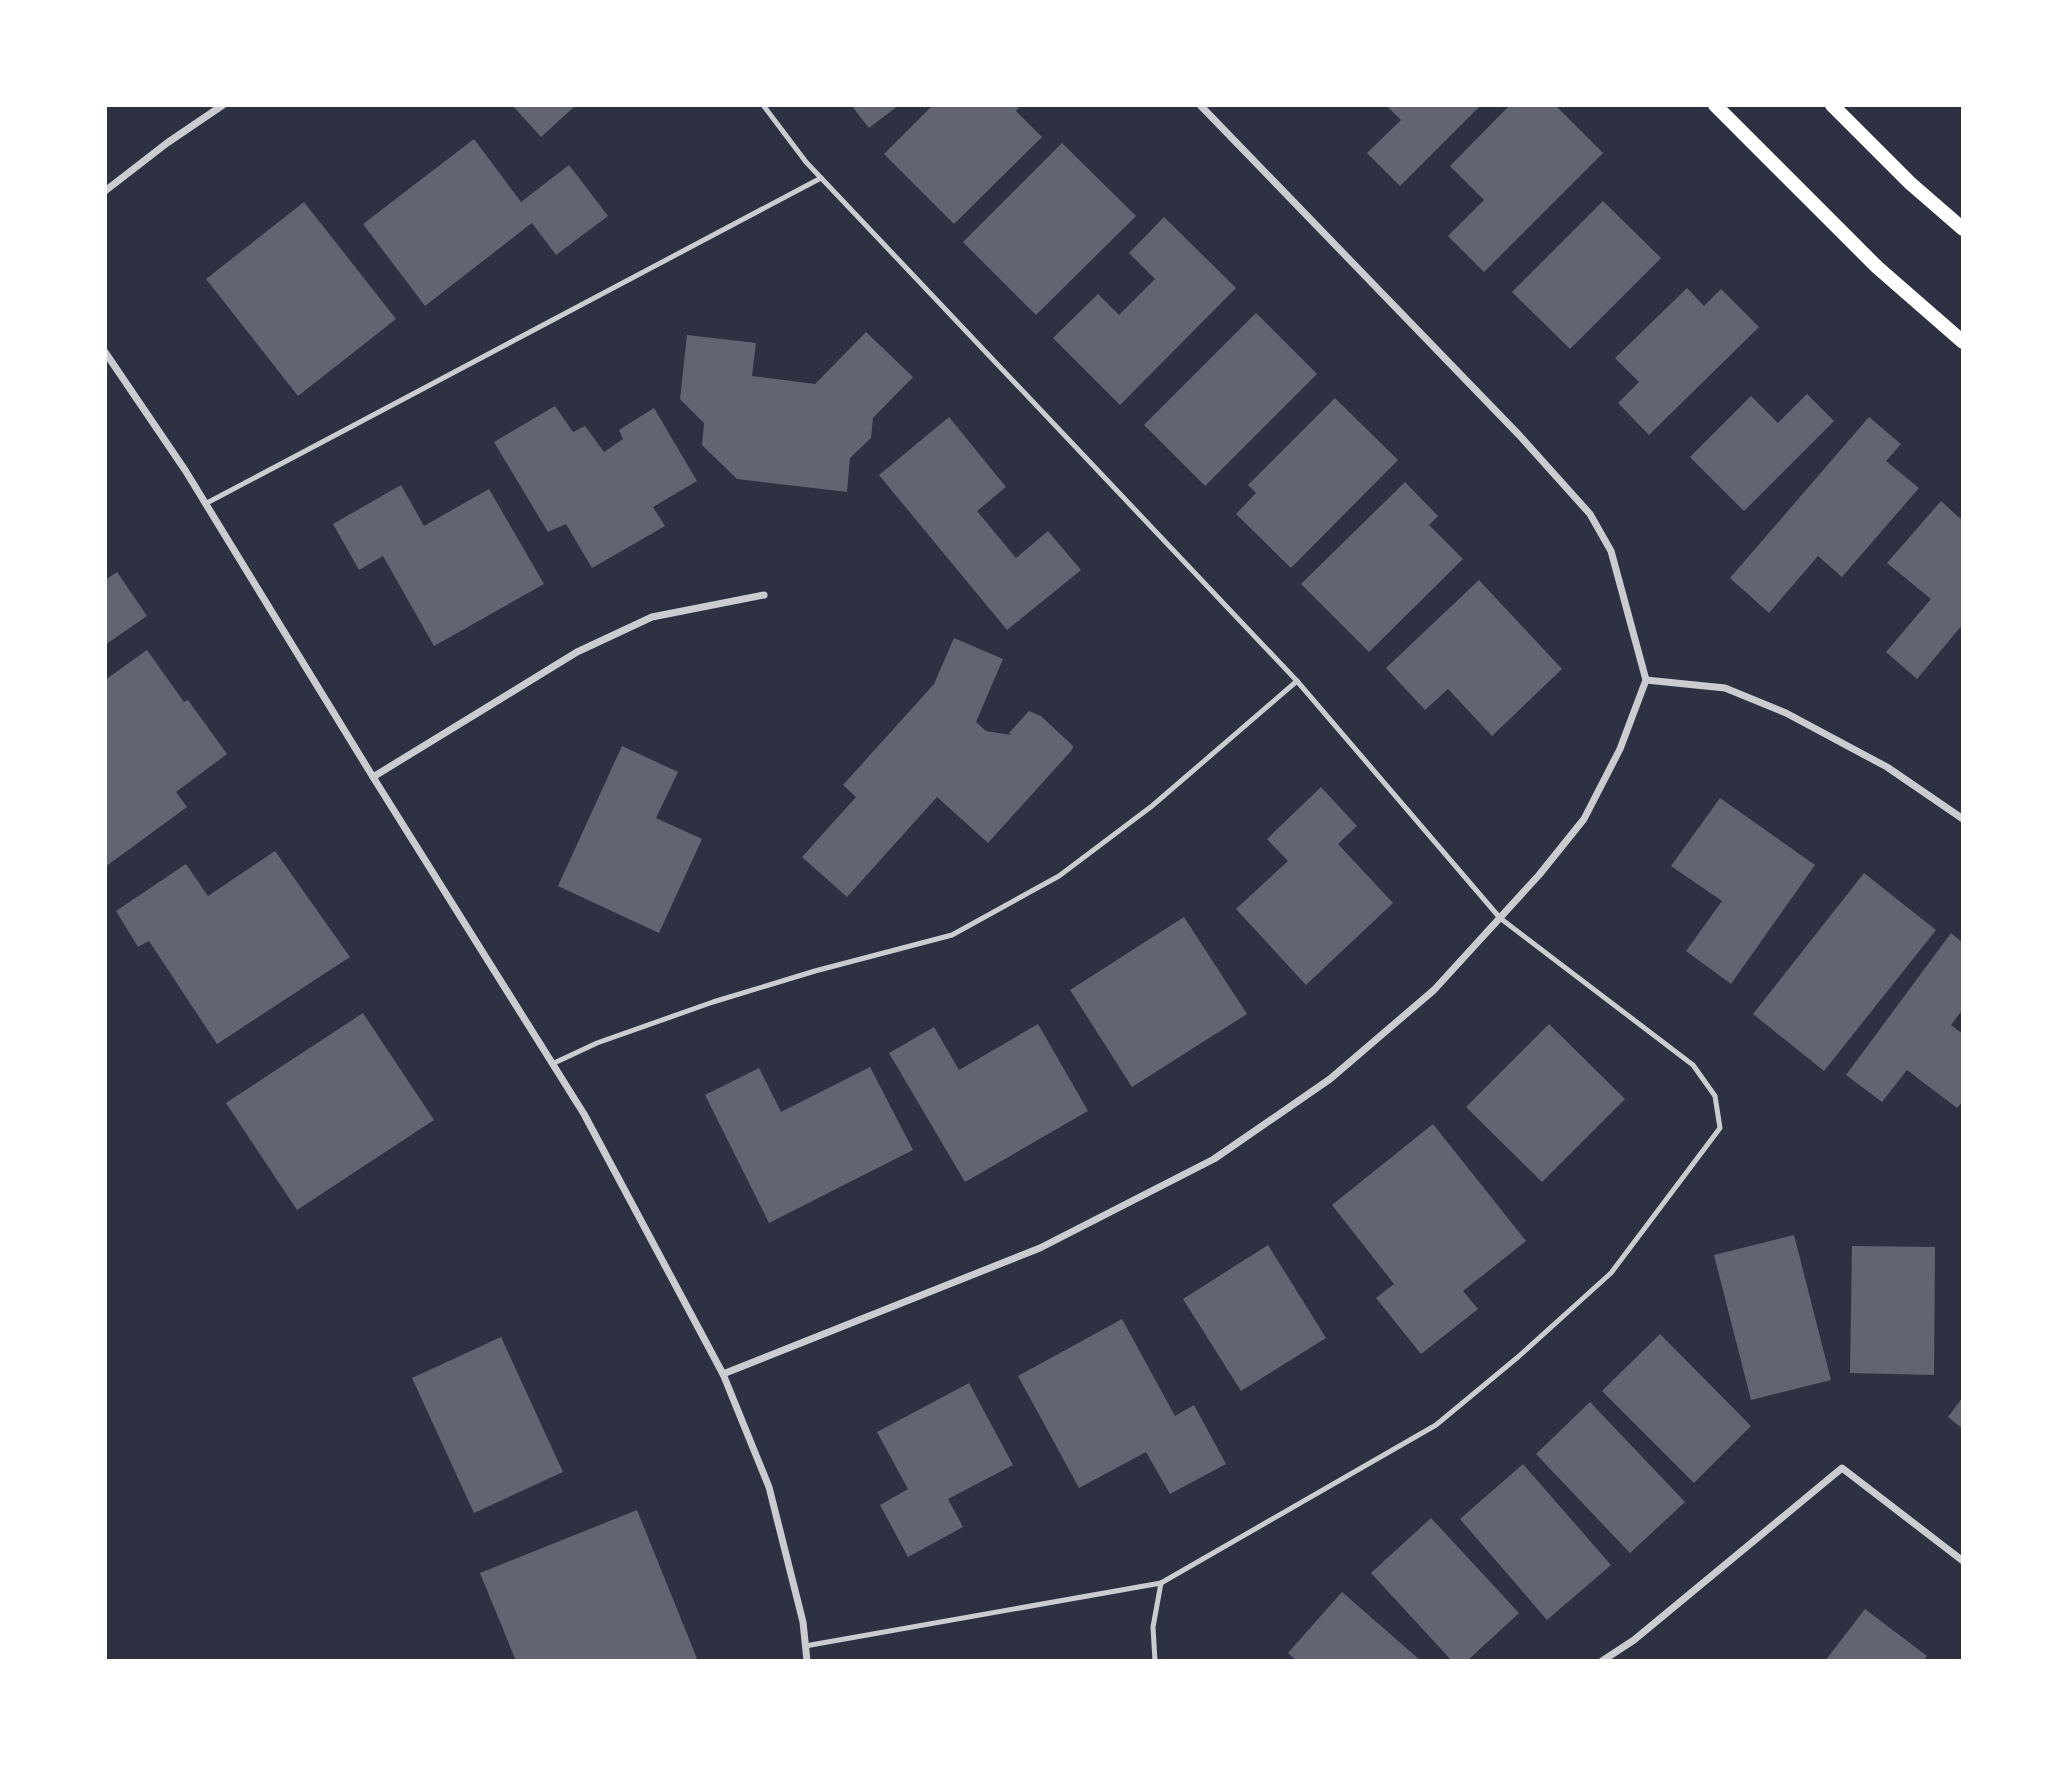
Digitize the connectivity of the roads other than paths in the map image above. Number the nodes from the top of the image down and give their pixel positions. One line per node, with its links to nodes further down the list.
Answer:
1 (223, 105): 7 (street)
2 (763, 105): 6 (lane)
3 (1200, 105): 13 (street)
4 (1715, 105): 9 (main road)
5 (1832, 105): 8 (main road)
6 (821, 178): 11 (lane); 14 (lane)
7 (105, 191)
8 (1963, 229)
9 (1963, 342)
10 (105, 352): 11 (street)
11 (205, 503): 15 (street)
12 (764, 595): 15 (street)
13 (1646, 680): 16 (street); 17 (street)
14 (1297, 681): 17 (lane); 18 (lane)
15 (373, 777): 18 (street)
16 (1963, 819)
17 (1500, 918): 19 (street); 21 (lane)
18 (552, 1064): 19 (street)
19 (723, 1374): 22 (street)
20 (1963, 1561): 25 (street)
21 (1161, 1583): 22 (lane); 24 (lane)
22 (806, 1646): 23 (street)
23 (807, 1661)
24 (1155, 1661)
25 (1602, 1661)

